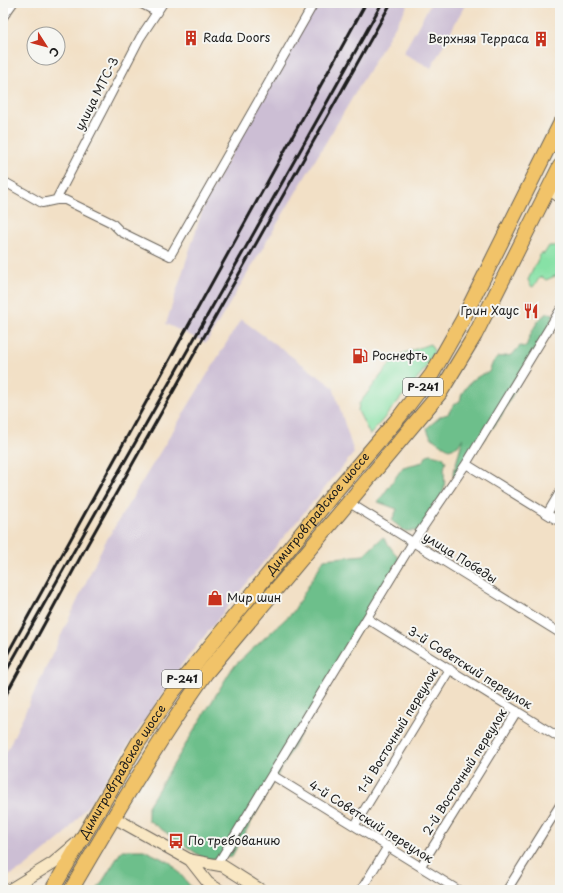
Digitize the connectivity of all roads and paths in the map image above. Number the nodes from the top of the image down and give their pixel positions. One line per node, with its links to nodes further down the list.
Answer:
1 (13, 3): 6 (street)
2 (140, 3): 5 (street)
3 (164, 3): 5 (street, улица МТС-3)
4 (314, 3): 12 (street)
5 (157, 12): 12 (street, улица МТС-3)
6 (3, 17)
7 (560, 124): 9 (highway, Димитровградское шоссе / Р-241)
8 (560, 166): 11 (highway, Димитровградское шоссе / Р-241)
9 (533, 180): 11 (highway); 27 (highway, Димитровградское шоссе / Р-241)
10 (3, 181): 12 (street)
11 (554, 193): 16 (highway, Димитровградское шоссе / Р-241)
12 (56, 200)
13 (560, 310): 14 (street)
14 (466, 464): 17 (street); 19 (street)
15 (560, 492): 17 (street)
16 (348, 502): 19 (street, улица Победы); 28 (highway, Димитровградское шоссе / Р-241)
17 (547, 514): 18 (street)
18 (560, 522)
19 (413, 542): 20 (street); 21 (street, улица Победы)
20 (368, 619): 22 (street, 3-й Советский переулок); 25 (street)
21 (560, 633)
22 (450, 669): 23 (street, 3-й Советский переулок); 29 (street, 1-й Восточный переулок)
23 (517, 711): 24 (street, 3-й Советский переулок); 34 (street, 2-й Восточный переулок)
24 (560, 738)
25 (272, 775): 29 (street, 4-й Советский переулок); 33 (street)
26 (560, 805): 43 (street)
27 (99, 809): 28 (highway); 30 (highway, Димитровградское шоссе / Р-241)
28 (113, 817): 32 (main road); 38 (highway, Димитровградское шоссе / Р-241)
29 (355, 825): 31 (street, 4-й Советский переулок)
30 (82, 838): 36 (main road); 37 (highway, Димитровградское шоссе / Р-241)
31 (388, 846): 34 (street, 4-й Советский переулок); 41 (street)
32 (190, 860): 33 (main road); 35 (main road)
33 (217, 865): 40 (main road)
34 (421, 866): 42 (street, 4-й Советский переулок)
35 (206, 886): 39 (main road)
36 (8, 890)
37 (52, 890)
38 (71, 890)
39 (219, 890)
40 (261, 890)
41 (361, 890)
42 (458, 890)
43 (507, 890)

